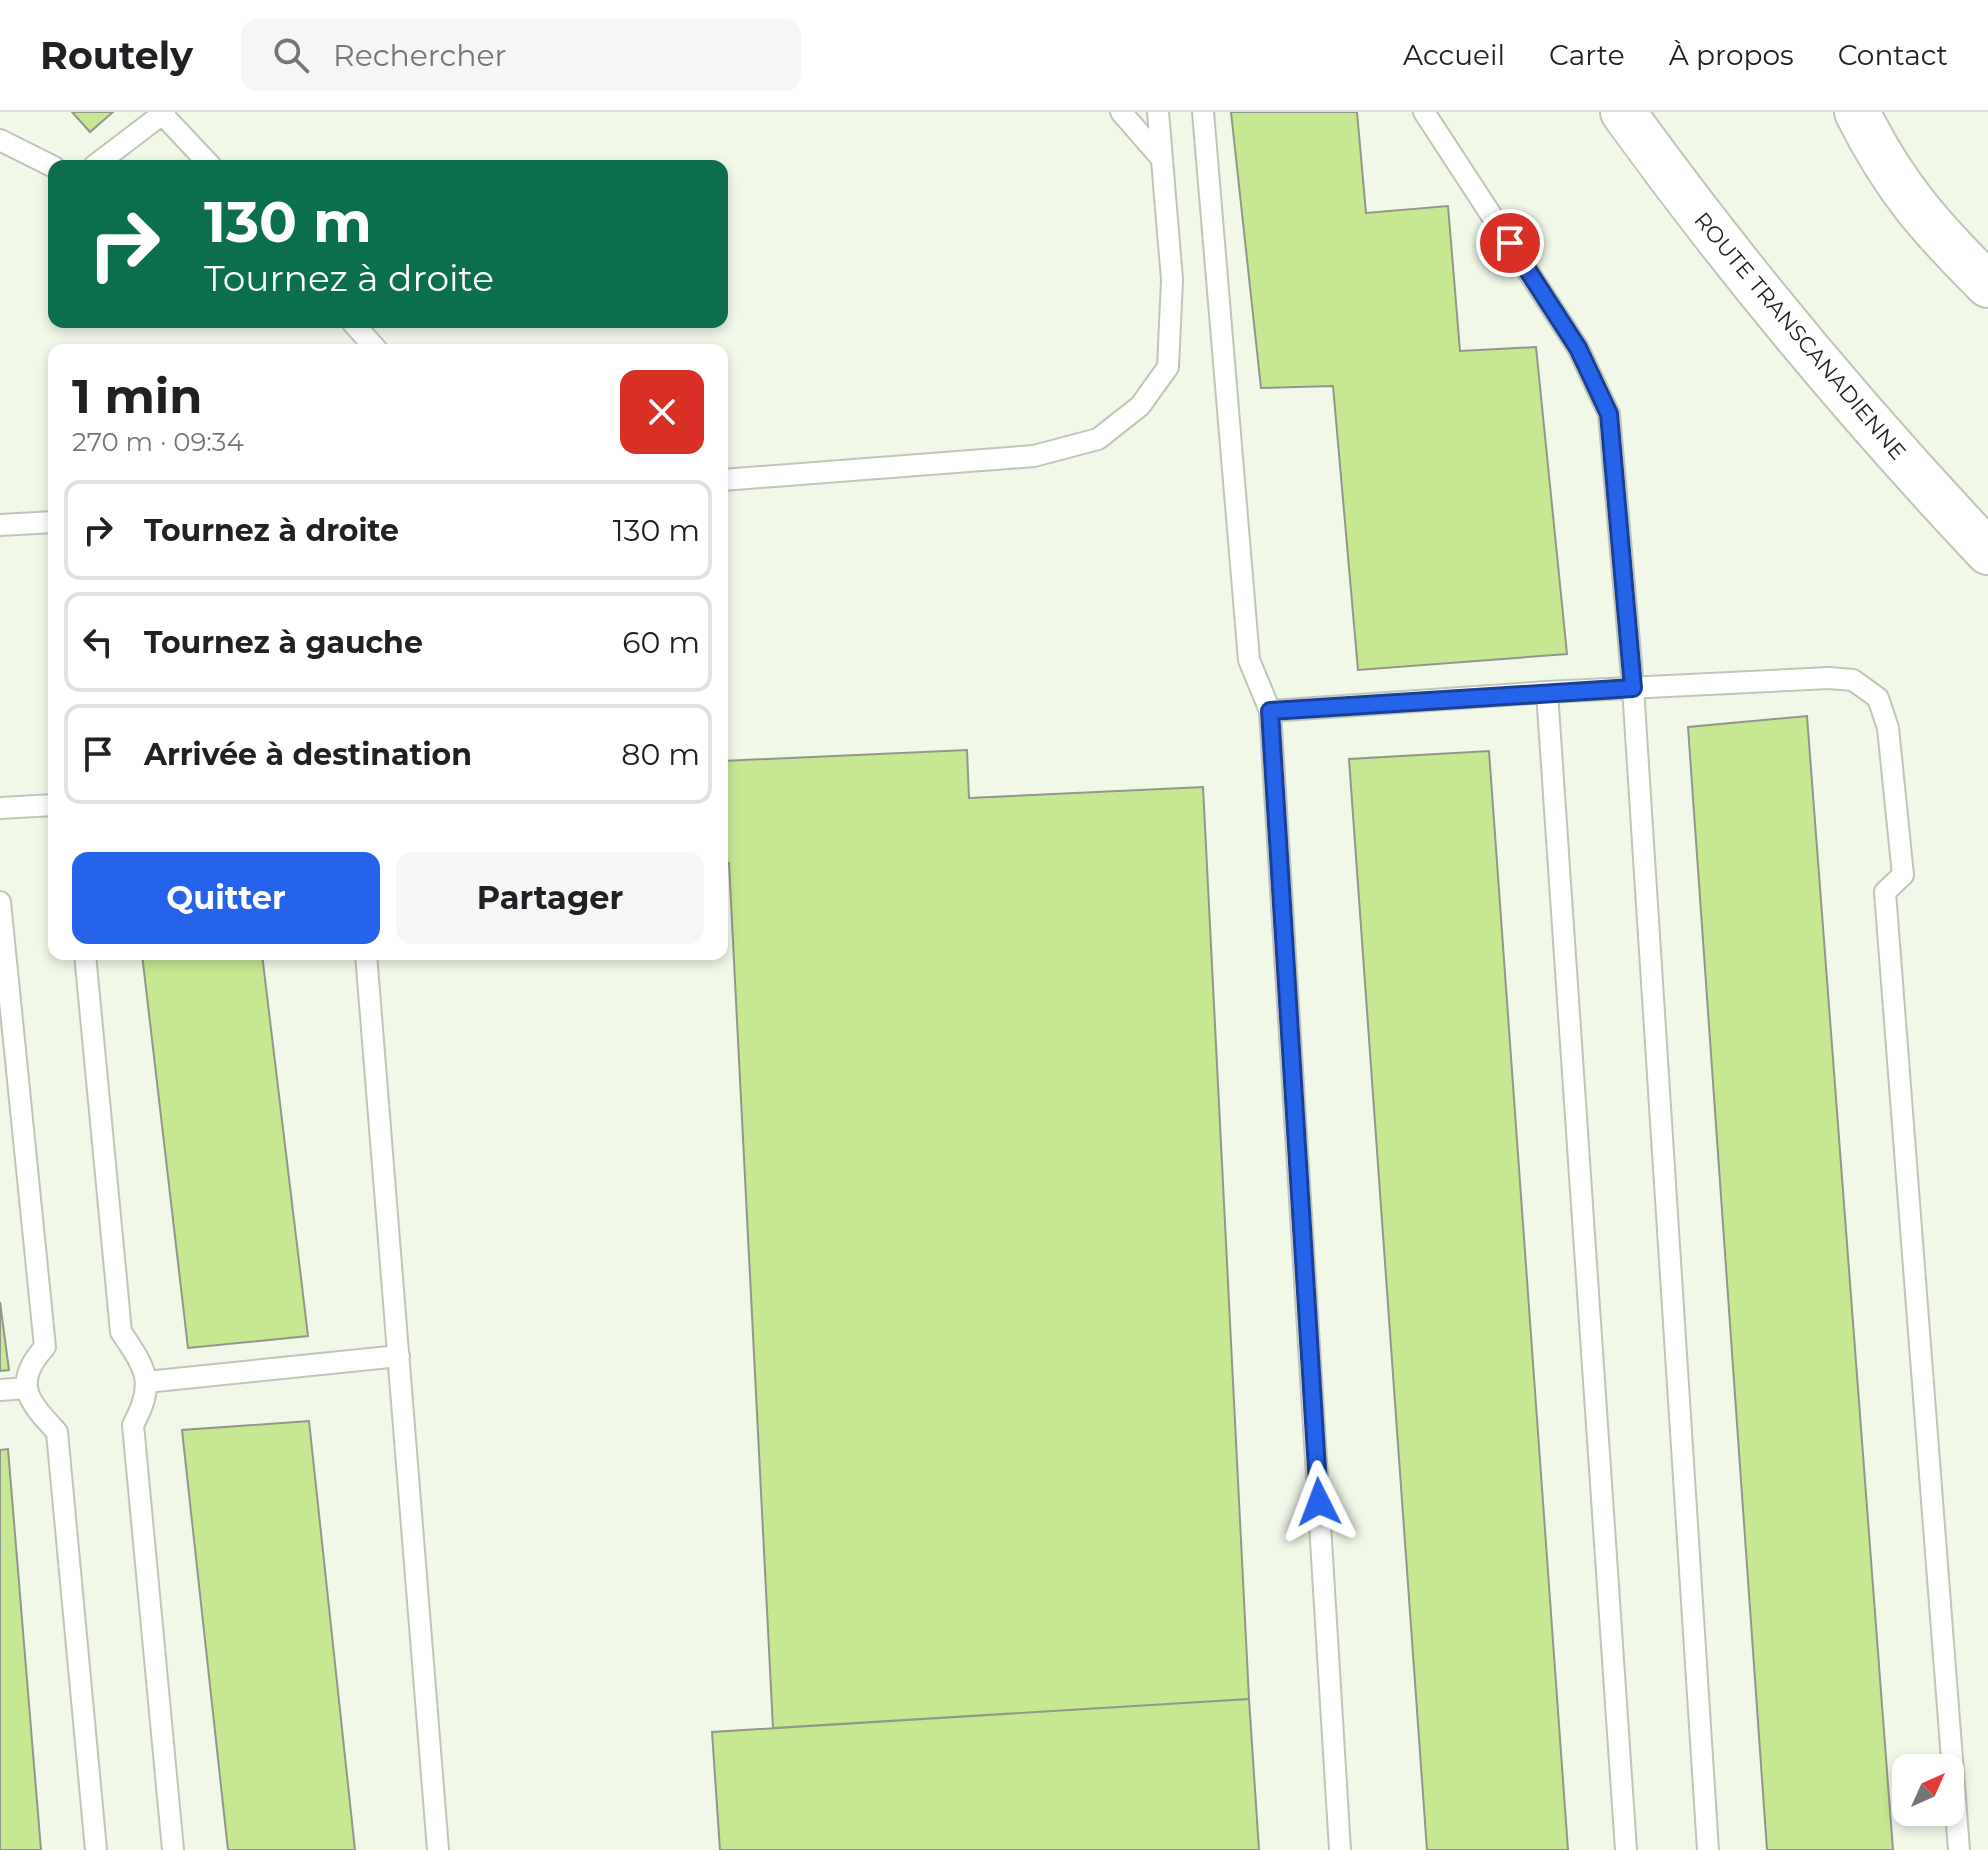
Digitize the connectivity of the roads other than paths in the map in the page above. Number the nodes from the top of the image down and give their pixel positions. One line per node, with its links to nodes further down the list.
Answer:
1 (1121, 112): 9 (lane)
2 (1158, 112): 9 (lane)
3 (1203, 112): 22 (lane)
4 (1424, 112): 20 (lane)
5 (1623, 112): 19 (main road, ROUTE TRANSCANADIENNE)
6 (1857, 112): 13 (main road)
7 (164, 113): 10 (lane); 11 (lane)
8 (0, 140): 12 (lane)
9 (1161, 158): 16 (lane)
10 (102, 160)
11 (206, 160)
12 (48, 164)
13 (1988, 285)
14 (357, 328): 15 (lane)
15 (372, 344)
16 (728, 480)
17 (48, 522): 18 (lane)
18 (0, 525)
19 (1988, 552)
20 (1633, 688): 21 (lane); 37 (lane); 38 (lane)
21 (1547, 692): 22 (lane); 36 (lane)
22 (1270, 711): 35 (lane)
23 (48, 805): 24 (lane)
24 (0, 808)
25 (0, 902): 30 (lane)
26 (86, 960): 29 (lane)
27 (366, 960): 28 (lane)
28 (399, 1356): 29 (lane); 34 (lane)
29 (146, 1382): 33 (lane)
30 (27, 1388): 31 (lane); 32 (lane)
31 (0, 1390)
32 (96, 1850)
33 (173, 1850)
34 (438, 1850)
35 (1340, 1850)
36 (1626, 1850)
37 (1708, 1850)
38 (1959, 1850)

